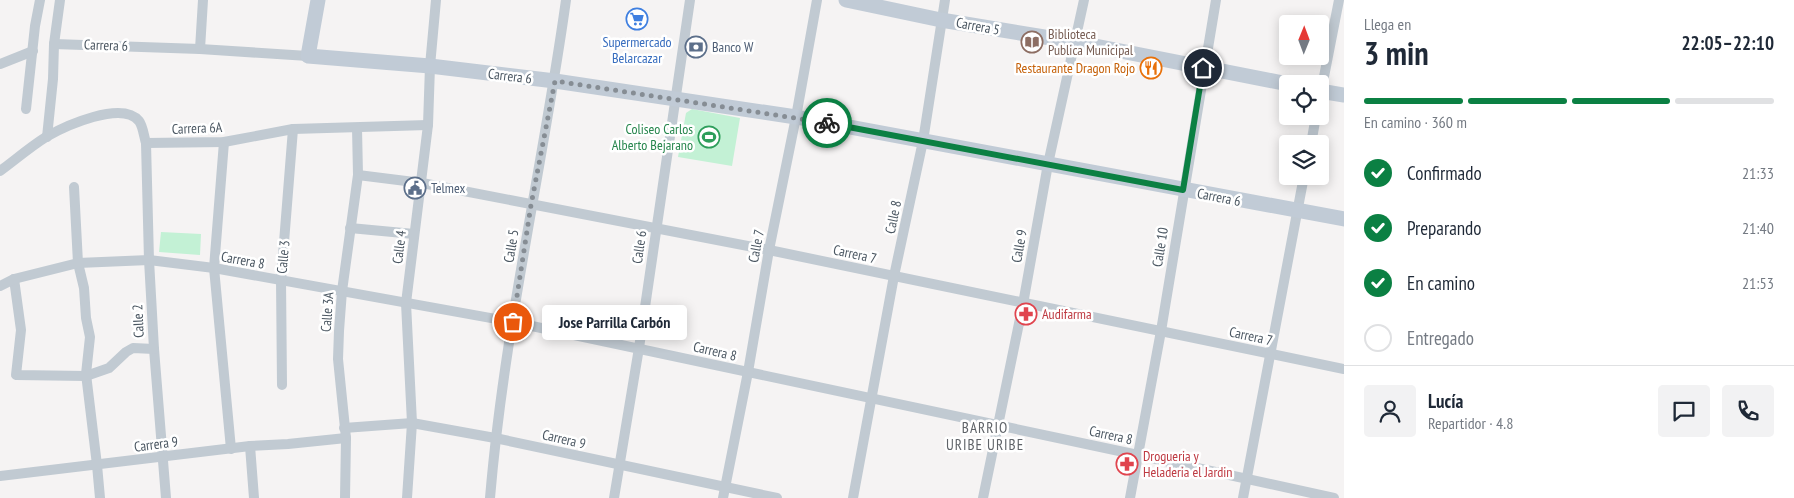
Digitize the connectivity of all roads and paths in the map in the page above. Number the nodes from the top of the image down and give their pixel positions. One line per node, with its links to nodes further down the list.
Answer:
1 (40, 0): 18 (street)
2 (60, 0): 16 (street)
3 (203, 0): 17 (street)
4 (318, 0): 19 (street)
5 (436, 0): 21 (street, Calle 4)
6 (566, 0): 24 (street, Calle 5)
7 (690, 0): 28 (street, Calle 6)
8 (818, 0): 30 (street, Calle 7)
9 (846, 0): 14 (street, Carrera 5)
10 (945, 0): 14 (street, Calle 8)
11 (1084, 0): 15 (street, Calle 9)
12 (1216, 0): 22 (street, Calle 10)
13 (1340, 0): 23 (street)
14 (941, 20): 15 (street, Carrera 5); 35 (street, Calle 8)
15 (1075, 42): 22 (street, Carrera 5); 38 (street, Calle 9)
16 (54, 44): 17 (street, Carrera 6); 34 (street)
17 (200, 49): 19 (street, Carrera 6)
18 (33, 52): 20 (street); 29 (street)
19 (308, 56): 21 (street, Carrera 6)
20 (0, 64)
21 (430, 66): 24 (street, Carrera 6); 31 (street, Calle 4)
22 (1203, 68): 25 (street, Carrera 5); 44 (street, Calle 10)
23 (1324, 75)
24 (555, 81): 28 (street, Carrera 6); 45 (street, Calle 5)
25 (1279, 82)
26 (1329, 94): 27 (street)
27 (1344, 95)
28 (676, 99): 30 (street, Carrera 6); 49 (street, Calle 6)
29 (26, 109)
30 (796, 117): 35 (street, Carrera 6); 51 (street, Calle 7)
31 (428, 126): 32 (street, Carrera 6A); 41 (street, Calle 4)
32 (357, 128): 33 (street, Carrera 6A); 40 (street, Calle 3A)
33 (293, 129): 36 (street, Carrera 6A); 57 (street, Calle 3)
34 (47, 137): 37 (street); 39 (street)
35 (923, 141): 38 (street, Carrera 6); 55 (street, Calle 8)
36 (224, 142): 37 (street, Carrera 6A); 54 (street)
37 (146, 143): 52 (street, Calle 2)
38 (1048, 164): 44 (street, Carrera 6); 61 (street, Calle 9)
39 (0, 171)
40 (358, 175): 41 (street, Carrera 7); 48 (street, Calle 3A)
41 (422, 183): 45 (street, Carrera 7); 50 (street, Calle 4)
42 (1302, 185): 46 (street)
43 (74, 186): 53 (street)
44 (1183, 190): 46 (street, Carrera 6); 63 (street, Calle 10)
45 (531, 205): 49 (street, Carrera 7); 62 (street, Calle 5)
46 (1297, 211): 47 (street, Carrera 6); 66 (street)
47 (1344, 219)
48 (350, 228): 50 (street); 59 (street, Calle 3A)
49 (656, 228): 51 (street, Carrera 7); 64 (street, Calle 6)
50 (414, 234): 60 (street, Calle 4)
51 (769, 250): 55 (street, Carrera 7); 68 (street, Calle 7)
52 (149, 260): 53 (street, Carrera 8); 54 (street, Carrera 8); 65 (street, Calle 2)
53 (78, 262): 56 (street, Carrera 8); 69 (street)
54 (214, 268): 57 (street, Carrera 8); 77 (street)
55 (894, 276): 61 (street, Carrera 7); 71 (street, Calle 8)
56 (14, 279): 58 (street, Carrera 8); 69 (street)
57 (281, 280): 59 (street, Carrera 8); 70 (street, Calle 3)
58 (0, 286)
59 (342, 291): 60 (street, Carrera 8); 74 (street, Calle 3A)
60 (406, 303): 62 (street, Carrera 8); 72 (street, Calle 4)
61 (1023, 304): 63 (street, Carrera 7); 73 (street, Calle 9)
62 (513, 322): 64 (street, Carrera 8); 75 (street, Calle 5)
63 (1161, 331): 66 (street, Carrera 7); 78 (street, Calle 10)
64 (639, 348): 68 (street, Carrera 8); 81 (street, Calle 6)
65 (154, 349): 69 (street); 79 (street, Calle 2)
66 (1270, 354): 67 (street, Carrera 7); 83 (street)
67 (1344, 369)
68 (748, 372): 71 (street, Carrera 8); 84 (street, Calle 7)
69 (86, 376): 80 (street)
70 (282, 385)
71 (873, 398): 73 (street, Carrera 8); 93 (street, Calle 8)
72 (412, 423): 74 (street, Carrera 9); 75 (street, Carrera 9); 89 (street, Calle 4)
73 (997, 425): 78 (street, Carrera 8); 94 (street, Calle 9)
74 (345, 433): 76 (street, Carrera 9); 88 (street, Calle 3A)
75 (495, 438): 81 (street, Carrera 9); 90 (street, Calle 5)
76 (250, 446): 77 (street, Carrera 9); 87 (street)
77 (231, 449): 79 (street, Carrera 9)
78 (1138, 454): 83 (street, Carrera 8); 95 (street, Calle 10)
79 (163, 457): 80 (street, Carrera 9); 86 (street, Calle 2)
80 (97, 465): 82 (street, Carrera 9); 85 (street)
81 (619, 466): 84 (street, Carrera 9); 91 (street, Calle 6)
82 (0, 476)
83 (1247, 479): 96 (street); 97 (street, Carrera 8)
84 (724, 493): 92 (street, Carrera 9)
85 (100, 498)
86 (166, 498)
87 (254, 498)
88 (345, 498)
89 (407, 498)
90 (490, 498)
91 (614, 498)
92 (777, 498)
93 (853, 498)
94 (983, 498)
95 (1130, 498)
96 (1242, 498)
97 (1334, 498)

